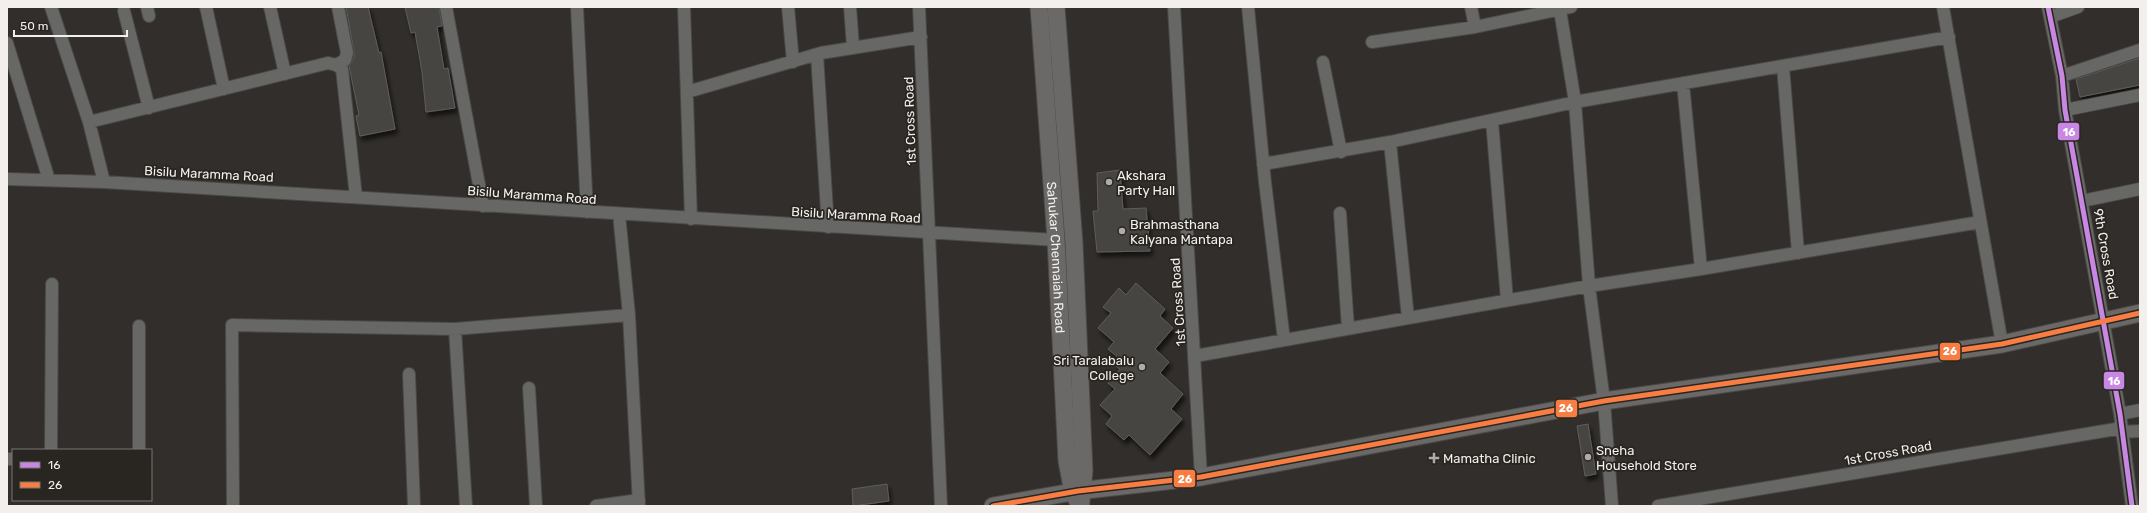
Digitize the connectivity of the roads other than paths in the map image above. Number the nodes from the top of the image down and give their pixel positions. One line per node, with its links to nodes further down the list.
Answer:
1 (51, 7): 43 (street)
2 (206, 7): 36 (street)
3 (270, 7): 33 (street)
4 (338, 7): 31 (street)
5 (446, 7): 53 (street)
6 (577, 7): 54 (street)
7 (684, 7): 37 (street)
8 (788, 7): 29 (street)
9 (850, 7): 26 (street)
10 (918, 7): 22 (street, 1st Cross Road)
11 (1039, 7): 61 (street, Sahukar Chennaiah Road)
12 (1056, 7): 87 (street, Sahukar Chennaiah Road)
13 (1174, 7): 76 (street, 1st Cross Road)
14 (1248, 7): 46 (street)
15 (1471, 7): 21 (street)
16 (1943, 7): 23 (street)
17 (2078, 7): 20 (street)
18 (1566, 8): 21 (street); 39 (street)
19 (124, 11): 40 (street)
20 (2049, 12): 34 (street, 9th Cross Road)
21 (1475, 27): 24 (street)
22 (921, 37): 26 (street); 60 (street, 1st Cross Road)
23 (1949, 37): 32 (street); 58 (street)
24 (1372, 42)
25 (7, 44): 48 (street)
26 (853, 47): 28 (street)
27 (2140, 50): 34 (street)
28 (817, 55): 29 (street); 59 (street)
29 (792, 62): 37 (street)
30 (1322, 62): 45 (street)
31 (336, 65): 33 (street); 51 (street)
32 (1783, 66): 35 (street); 62 (street)
33 (285, 74): 36 (street)
34 (2062, 76): 41 (street, 9th Cross Road)
35 (1683, 83): 39 (street); 63 (street)
36 (224, 89): 40 (street)
37 (687, 92): 57 (street)
38 (2140, 95): 41 (street)
39 (1575, 102): 42 (street); 65 (street)
40 (149, 108): 43 (street)
41 (2065, 110): 52 (street, 9th Cross Road)
42 (1492, 121): 44 (street); 66 (street)
43 (88, 122): 49 (street)
44 (1390, 142): 45 (street); 69 (street)
45 (1341, 152): 46 (street)
46 (1263, 164): 74 (street)
47 (7, 179): 48 (street, Bisilu Maramma Road)
48 (49, 180): 49 (street, Bisilu Maramma Road)
49 (104, 182): 51 (street, Bisilu Maramma Road)
50 (2140, 189): 52 (street)
51 (356, 197): 53 (street, Bisilu Maramma Road)
52 (2082, 200): 70 (street, 9th Cross Road)
53 (483, 206): 54 (street, Bisilu Maramma Road)
54 (588, 212): 56 (street, Bisilu Maramma Road)
55 (1340, 213): 72 (street)
56 (619, 214): 57 (street, Bisilu Maramma Road); 68 (street)
57 (691, 219): 59 (street, Bisilu Maramma Road)
58 (1980, 222): 62 (street); 75 (street)
59 (828, 227): 60 (street, Bisilu Maramma Road)
60 (929, 233): 61 (street, Bisilu Maramma Road); 94 (street, 1st Cross Road)
61 (1056, 240): 87 (street, Sahukar Chennaiah Road)
62 (1798, 252): 63 (street)
63 (1701, 269): 65 (street)
64 (52, 284): 84 (street)
65 (1590, 286): 66 (street); 79 (street)
66 (1507, 300): 69 (street)
67 (2140, 314): 70 (street)
68 (629, 315): 73 (street); 88 (street)
69 (1408, 318): 72 (street)
70 (2103, 320): 75 (street); 81 (street, 9th Cross Road)
71 (138, 326): 85 (street)
72 (1348, 328): 74 (street)
73 (455, 329): 89 (street); 91 (street)
74 (1284, 340): 76 (street)
75 (2002, 344): 79 (street)
76 (1196, 356): 86 (street, 1st Cross Road)
77 (409, 374): 90 (street)
78 (529, 388): 92 (street)
79 (1604, 401): 86 (street); 96 (street)
80 (2140, 410): 81 (street)
81 (2120, 414): 82 (street, 9th Cross Road)
82 (2122, 430): 83 (street, 1st Cross Road); 97 (street, 1st Cross Road); 98 (street, 9th Cross Road)
83 (2140, 431)
84 (51, 449)
85 (139, 449)
86 (1201, 476): 87 (street)
87 (1079, 499): 95 (street)
88 (639, 503): 93 (street)
89 (233, 506)
90 (414, 506)
91 (466, 506)
92 (536, 506)
93 (596, 506)
94 (941, 506)
95 (993, 506)
96 (1612, 506)
97 (1658, 506)
98 (2132, 506)

